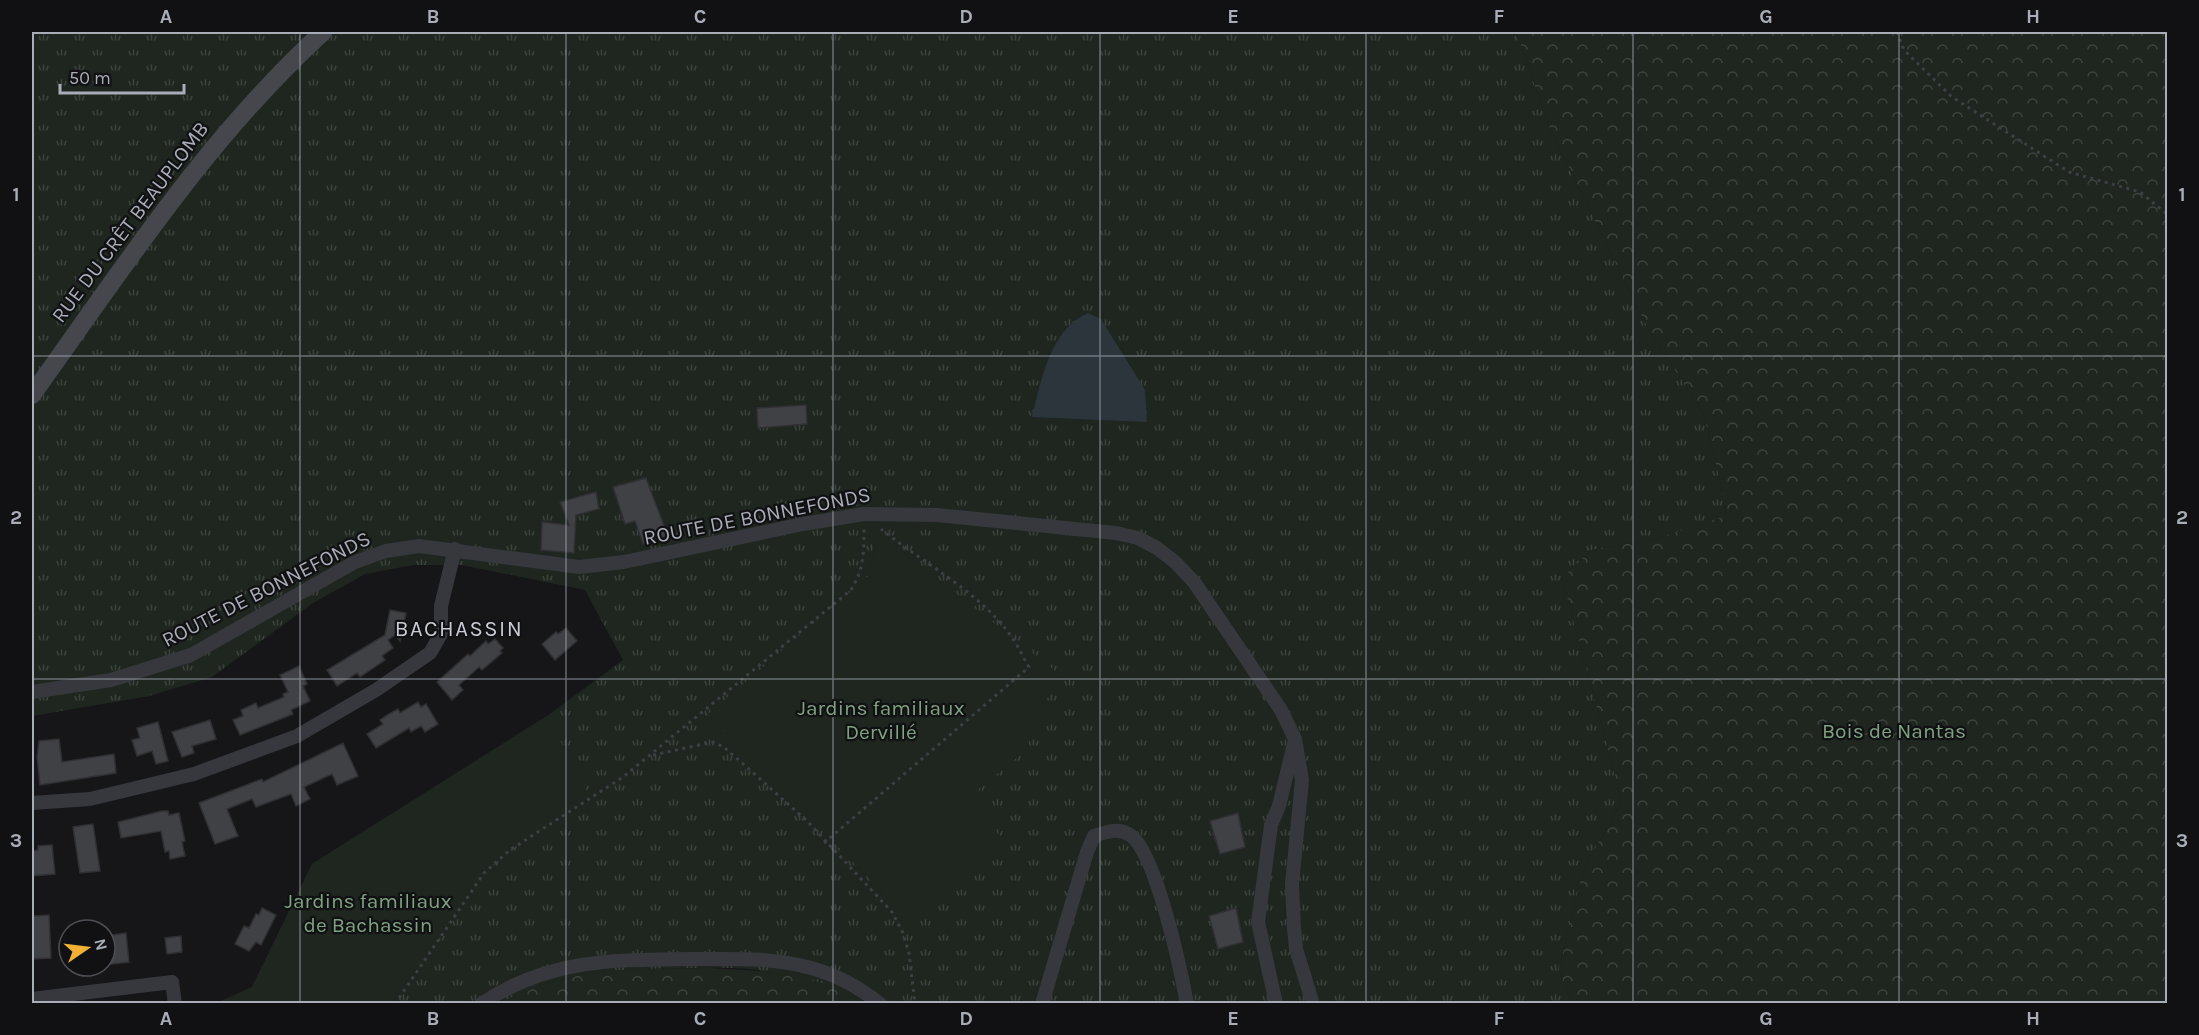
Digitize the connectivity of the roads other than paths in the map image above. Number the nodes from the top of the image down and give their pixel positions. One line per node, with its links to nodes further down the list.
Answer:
1 (323, 32): 2 (street, RUE DU CRÊT BEAUPLOMB)
2 (32, 395)
3 (456, 549): 4 (street, ROUTE DE BONNEFONDS); 5 (street, ROUTE DE BONNEFONDS); 6 (street)
4 (32, 692)
5 (1295, 739): 14 (street); 15 (street, ROUTE DE BONNEFONDS)
6 (32, 803)
7 (102, 997): 8 (street); 9 (street)
8 (32, 999)
9 (175, 1004)
10 (481, 1004): 11 (street)
11 (880, 1004)
12 (1042, 1004): 13 (street)
13 (1187, 1004)
14 (1276, 1004)
15 (1313, 1004)

